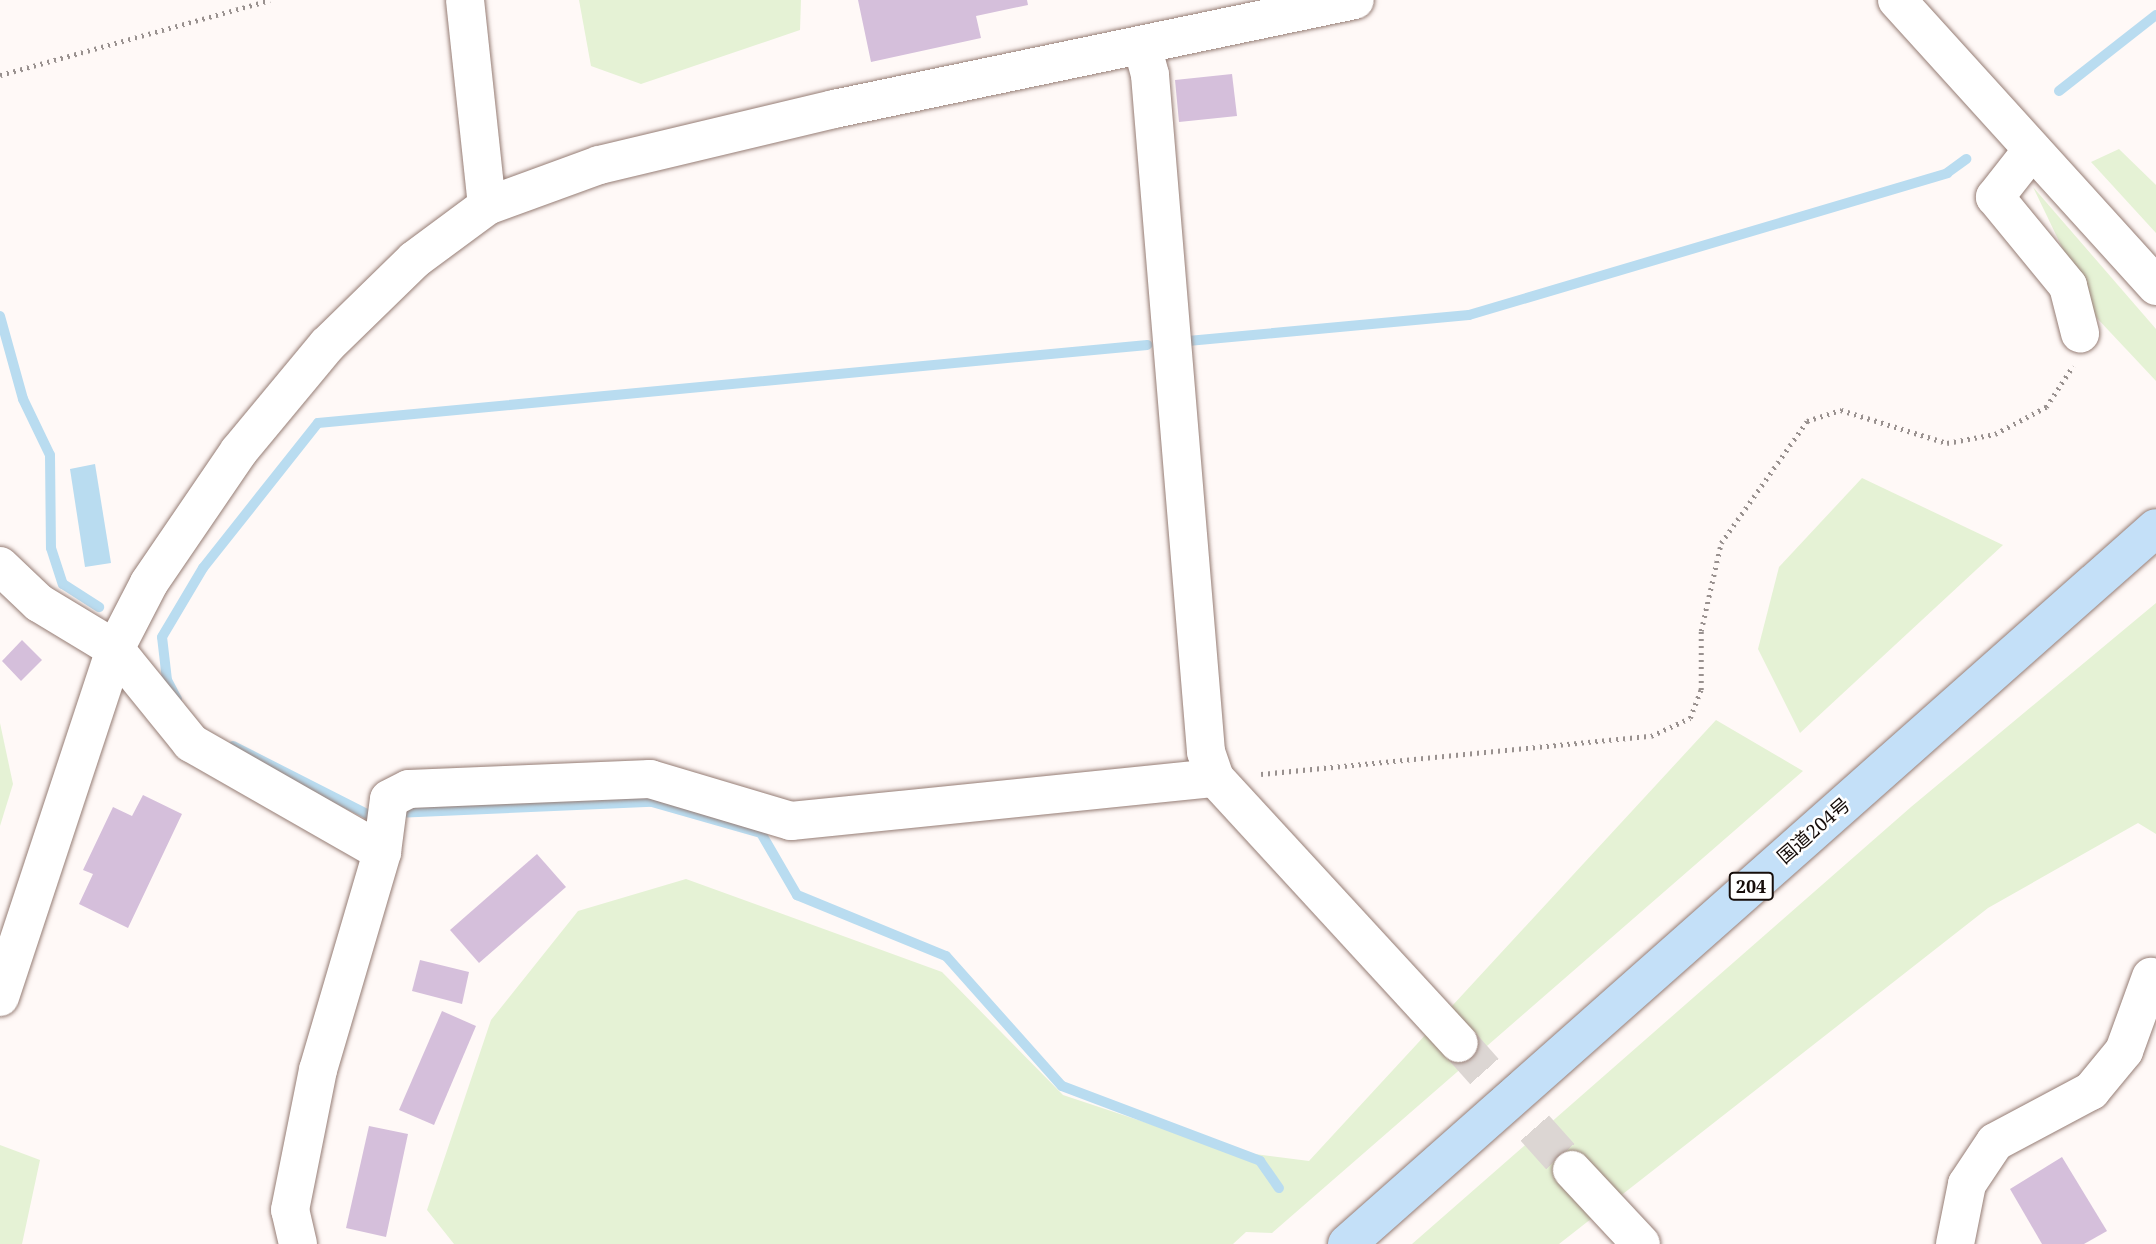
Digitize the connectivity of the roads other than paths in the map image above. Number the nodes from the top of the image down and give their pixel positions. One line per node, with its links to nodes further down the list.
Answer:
1 (465, 0): 6 (street)
2 (1355, 0): 4 (street)
3 (1897, 0): 5 (street)
4 (1142, 45): 6 (street); 12 (street)
5 (2032, 150): 7 (street); 8 (street)
6 (487, 206): 11 (street)
7 (2156, 286)
8 (2080, 333)
9 (2156, 528): 19 (highway, 国道204号 / 204)
10 (0, 566): 11 (street)
11 (115, 649): 13 (street); 15 (street)
12 (1215, 778): 13 (street); 16 (street)
13 (386, 826): 18 (street)
14 (2151, 977): 21 (street)
15 (0, 998)
16 (1458, 1043)
17 (1572, 1170): 20 (street)
18 (298, 1244)
19 (1347, 1244)
20 (1641, 1244)
21 (1955, 1244)

